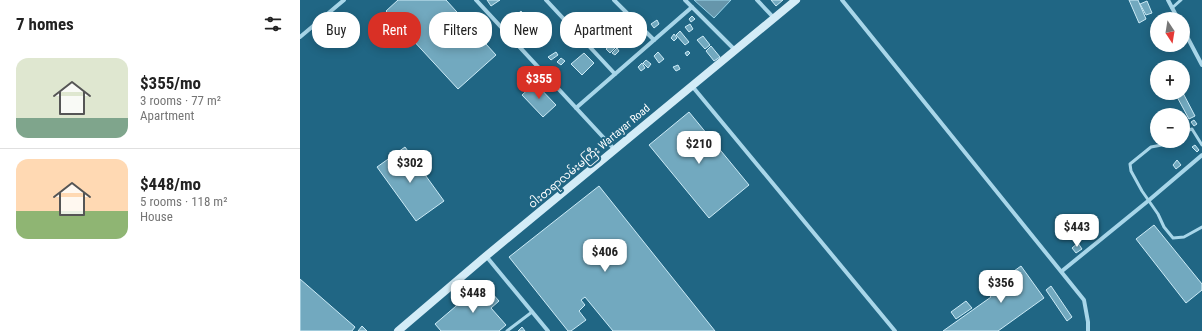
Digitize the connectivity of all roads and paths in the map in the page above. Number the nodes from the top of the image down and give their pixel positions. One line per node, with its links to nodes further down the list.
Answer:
1 (344, 0): 15 (street)
2 (476, 0): 22 (street)
3 (546, 0): 20 (street)
4 (614, 0): 16 (street)
5 (685, 0): 11 (street)
6 (757, 0): 14 (street)
7 (796, 0): 14 (street, ဝါးတရာလမ်းမကြီး Wartayar Road)
8 (842, 0): 31 (street)
9 (1168, 0): 12 (street)
10 (1181, 0): 12 (lane)
11 (692, 7): 16 (street); 18 (street)
12 (1172, 8): 13 (street)
13 (1174, 12)
14 (774, 18): 18 (street, ဝါးတရာလမ်းမကြီး Wartayar Road)
15 (300, 37)
16 (654, 40): 20 (street)
17 (1190, 42): 19 (street)
18 (735, 50): 21 (street, ဝါးတရာလမ်းမကြီး Wartayar Road)
19 (1202, 65)
20 (615, 74): 22 (street)
21 (692, 86): 26 (street, ဝါးတရာလမ်းမကြီး Wartayar Road); 36 (street)
22 (576, 108): 26 (street)
23 (1190, 130): 24 (lane)
24 (1202, 145)
25 (1150, 148): 28 (lane)
26 (615, 150): 30 (street, ဝါးတရာလမ်းမကြီး Wartayar Road)
27 (1202, 155): 28 (street)
28 (1148, 201): 29 (lane); 31 (street)
29 (1202, 227)
30 (486, 256): 32 (street); 33 (street, ဝါးတရာလမ်းမကြီး Wartayar Road)
31 (1062, 271): 37 (street)
32 (532, 312): 34 (lane); 35 (street)
33 (398, 331)
34 (507, 331)
35 (548, 331)
36 (895, 331)
37 (1088, 331)

